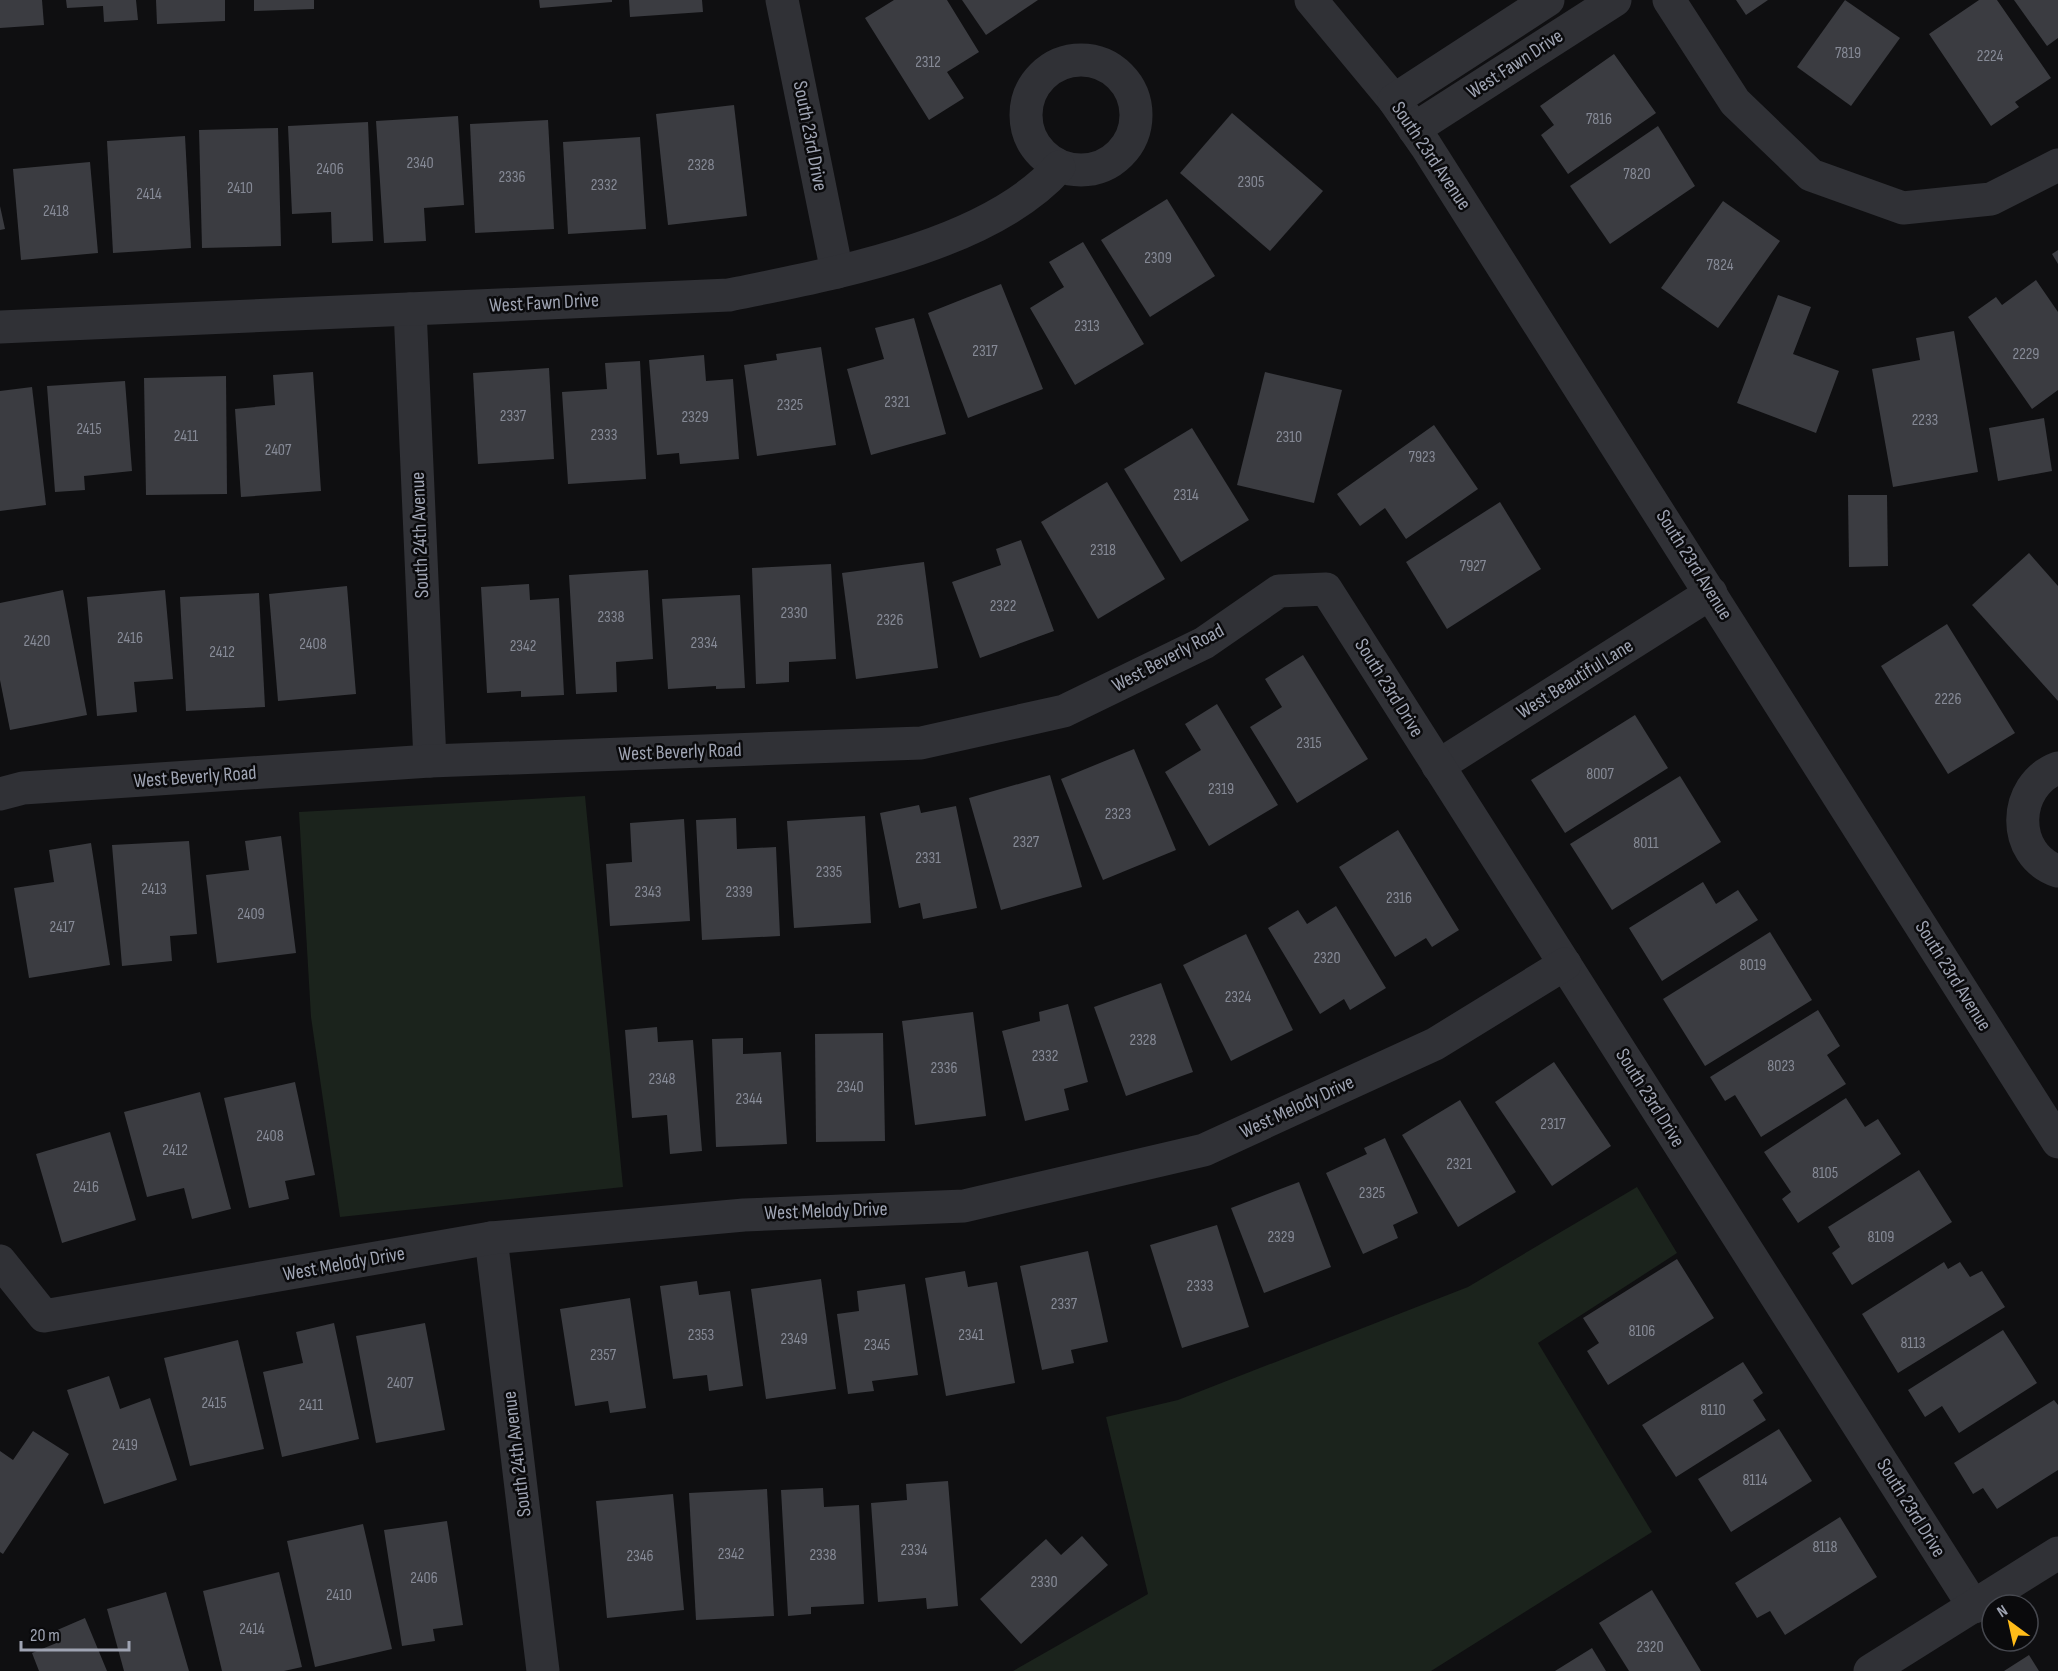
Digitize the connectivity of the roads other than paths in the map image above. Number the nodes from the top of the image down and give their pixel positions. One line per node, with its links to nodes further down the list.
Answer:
1 (782, 0): 12 (street, South 23rd Drive)
2 (1311, 0): 8 (street, South 23rd Avenue)
3 (1548, 0): 6 (street, West Fawn Drive)
4 (1615, 0): 7 (street, West Fawn Drive)
5 (1669, 0): 10 (street)
6 (1519, 18): 7 (street); 8 (street, West Fawn Drive)
7 (1539, 49): 9 (street, West Fawn Drive)
8 (1394, 100): 9 (street, South 23rd Avenue)
9 (1414, 129): 16 (street, South 23rd Avenue)
10 (2058, 165)
11 (1059, 167): 12 (street, West Fawn Drive)
12 (837, 272): 13 (street, West Fawn Drive)
13 (410, 309): 14 (street, West Fawn Drive); 17 (street, South 24th Avenue)
14 (0, 327)
15 (1326, 589): 17 (street, West Beverly Road); 18 (street, South 23rd Drive)
16 (1712, 592): 18 (street, West Beautiful Lane); 23 (street, South 23rd Avenue)
17 (430, 761): 20 (street, West Beverly Road)
18 (1438, 766): 22 (street, South 23rd Drive)
19 (2058, 768): 21 (street)
20 (0, 794)
21 (2058, 871)
22 (1565, 964): 24 (street, West Melody Drive); 27 (street, South 23rd Drive)
23 (2058, 1142)
24 (491, 1238): 25 (street, West Melody Drive); 28 (street, South 24th Avenue)
25 (0, 1261)
26 (2058, 1553): 27 (street)
27 (1974, 1607): 29 (street)
28 (543, 1671)
29 (1870, 1671)

